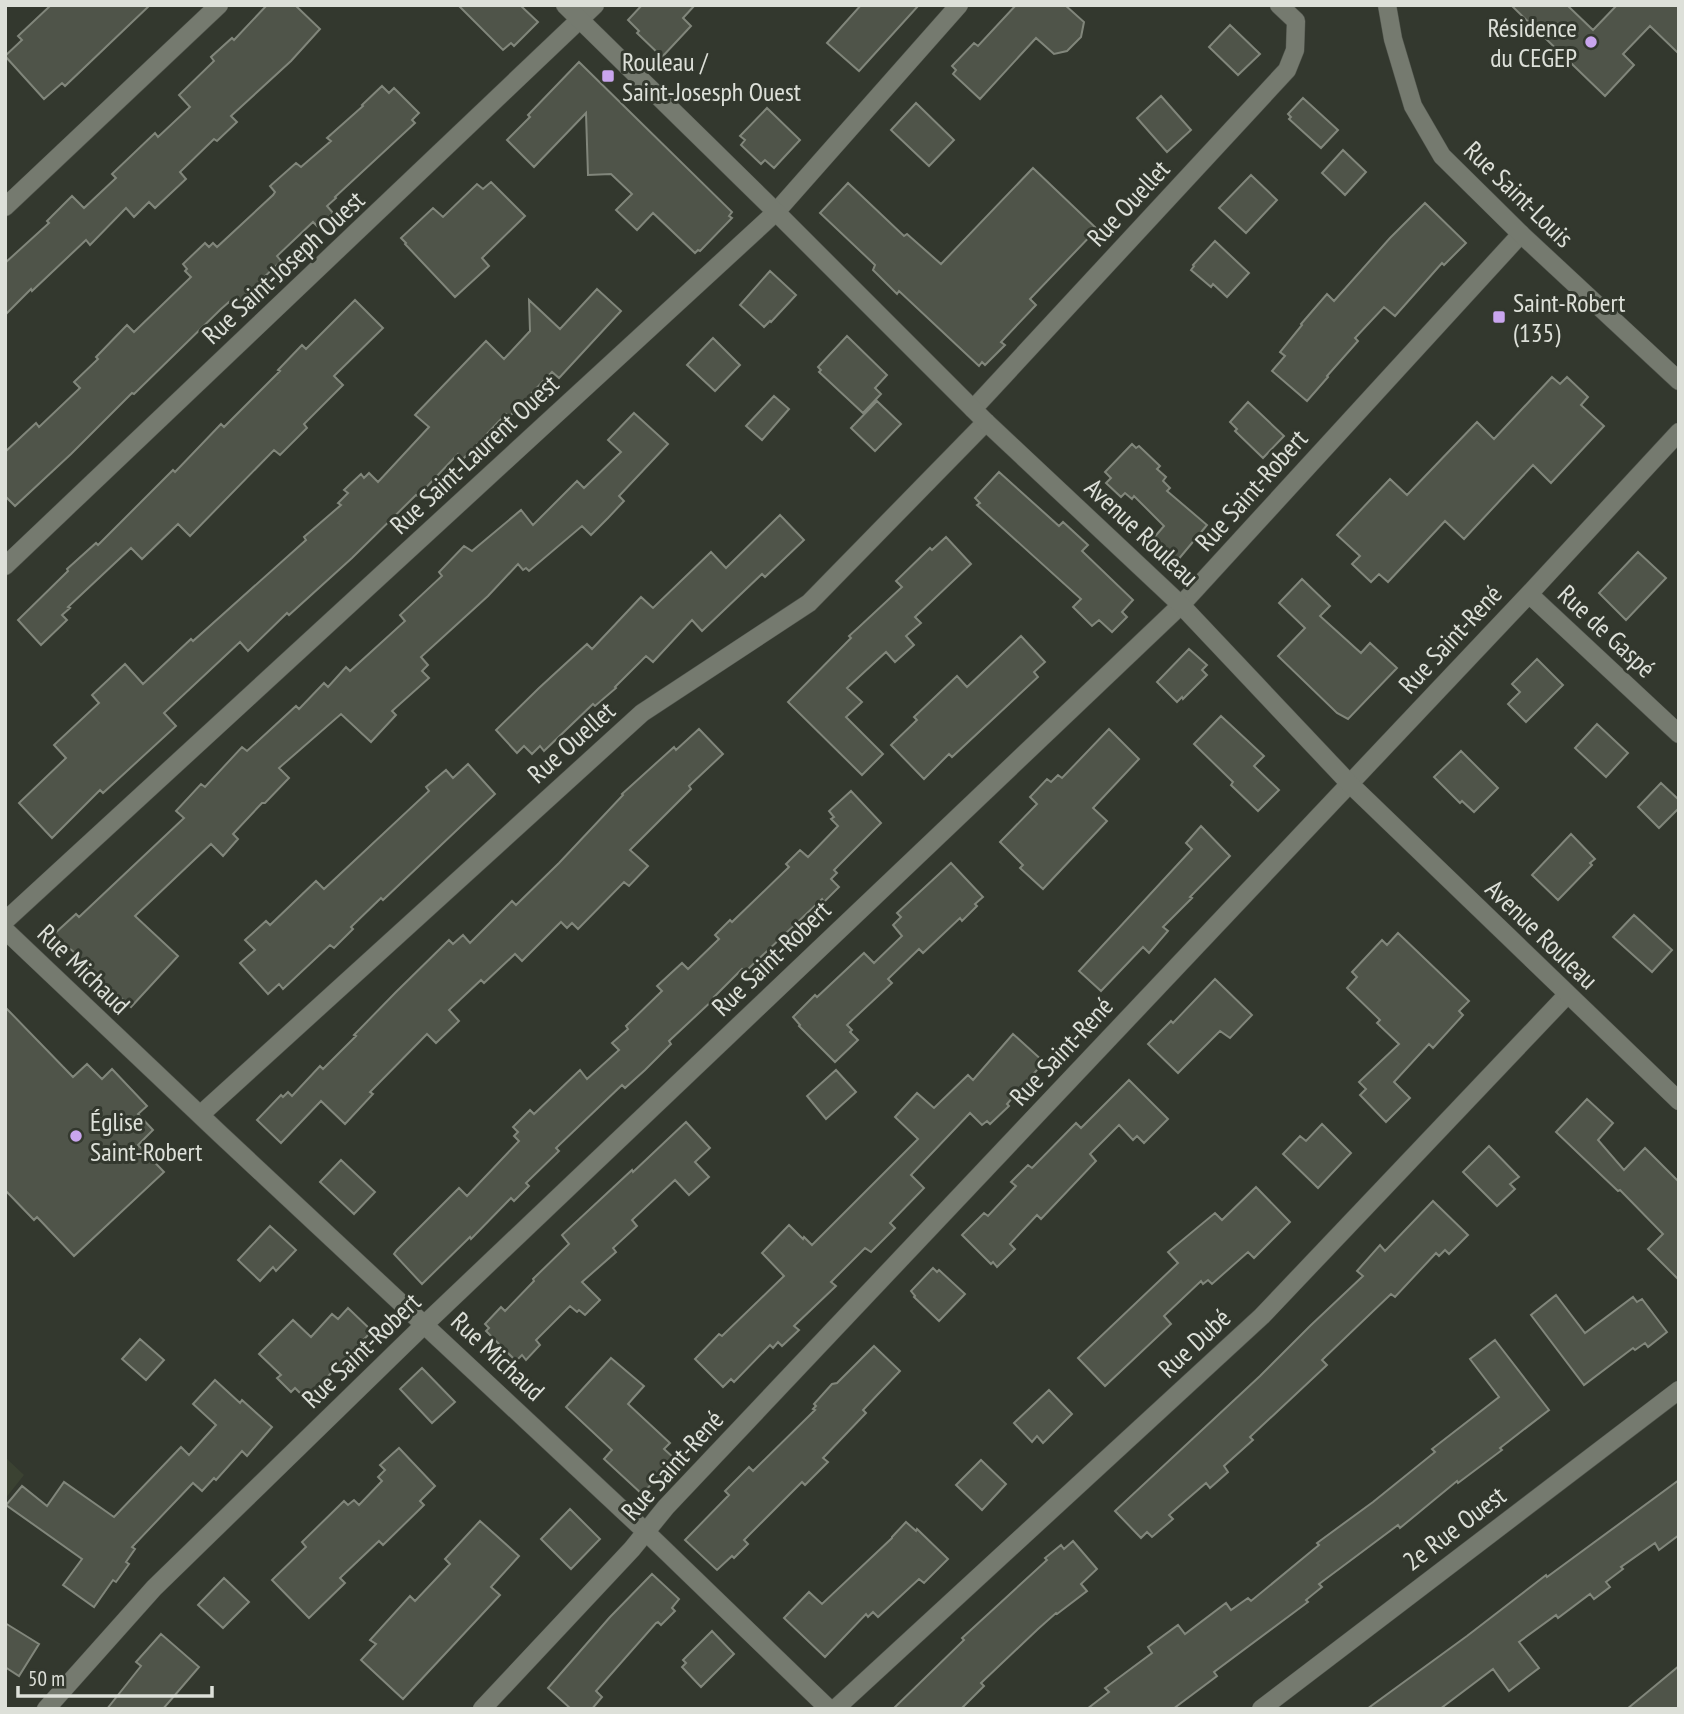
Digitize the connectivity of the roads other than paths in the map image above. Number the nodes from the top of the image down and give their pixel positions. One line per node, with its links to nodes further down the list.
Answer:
1 (219, 5): 8 (street)
2 (565, 5): 7 (street, Avenue Rouleau)
3 (595, 5): 7 (street, Rue Saint-Joseph Ouest)
4 (959, 5): 9 (street, Rue Saint-Laurent Ouest)
5 (1279, 5): 12 (street, Rue Ouellet)
6 (1387, 5): 10 (street, Rue Saint-Louis)
7 (581, 20): 9 (street, Avenue Rouleau); 15 (street, Rue Saint-Joseph Ouest)
8 (5, 207)
9 (776, 212): 12 (street, Avenue Rouleau); 20 (street, Rue Saint-Laurent Ouest)
10 (1521, 234): 11 (street, Rue Saint-Louis); 17 (street, Rue Saint-Robert)
11 (1679, 381)
12 (972, 409): 13 (street, Avenue Rouleau)
13 (986, 422): 17 (street, Avenue Rouleau); 24 (street, Rue Ouellet)
14 (1679, 432): 16 (street, Rue Saint-René)
15 (5, 566)
16 (1529, 594): 18 (street, Rue de Gaspé); 19 (street, Rue Saint-René)
17 (1181, 605): 19 (street, Avenue Rouleau); 25 (street, Rue Saint-Robert)
18 (1679, 734)
19 (1350, 784): 22 (street, Avenue Rouleau); 27 (street, Rue Saint-René)
20 (5, 921)
21 (5, 930): 24 (street, Rue Michaud)
22 (1567, 995): 23 (street, Avenue Rouleau); 31 (street, Rue Dubé)
23 (1679, 1101)
24 (200, 1115): 25 (street, Rue Michaud)
25 (425, 1324): 27 (street, Rue Michaud); 28 (street, Rue Saint-Robert)
26 (1679, 1390): 32 (street, 2e Rue Ouest)
27 (646, 1532): 29 (street, Rue Saint-René); 30 (street, Rue Michaud)
28 (46, 1709)
29 (482, 1709)
30 (829, 1709)
31 (835, 1709)
32 (1261, 1709)

